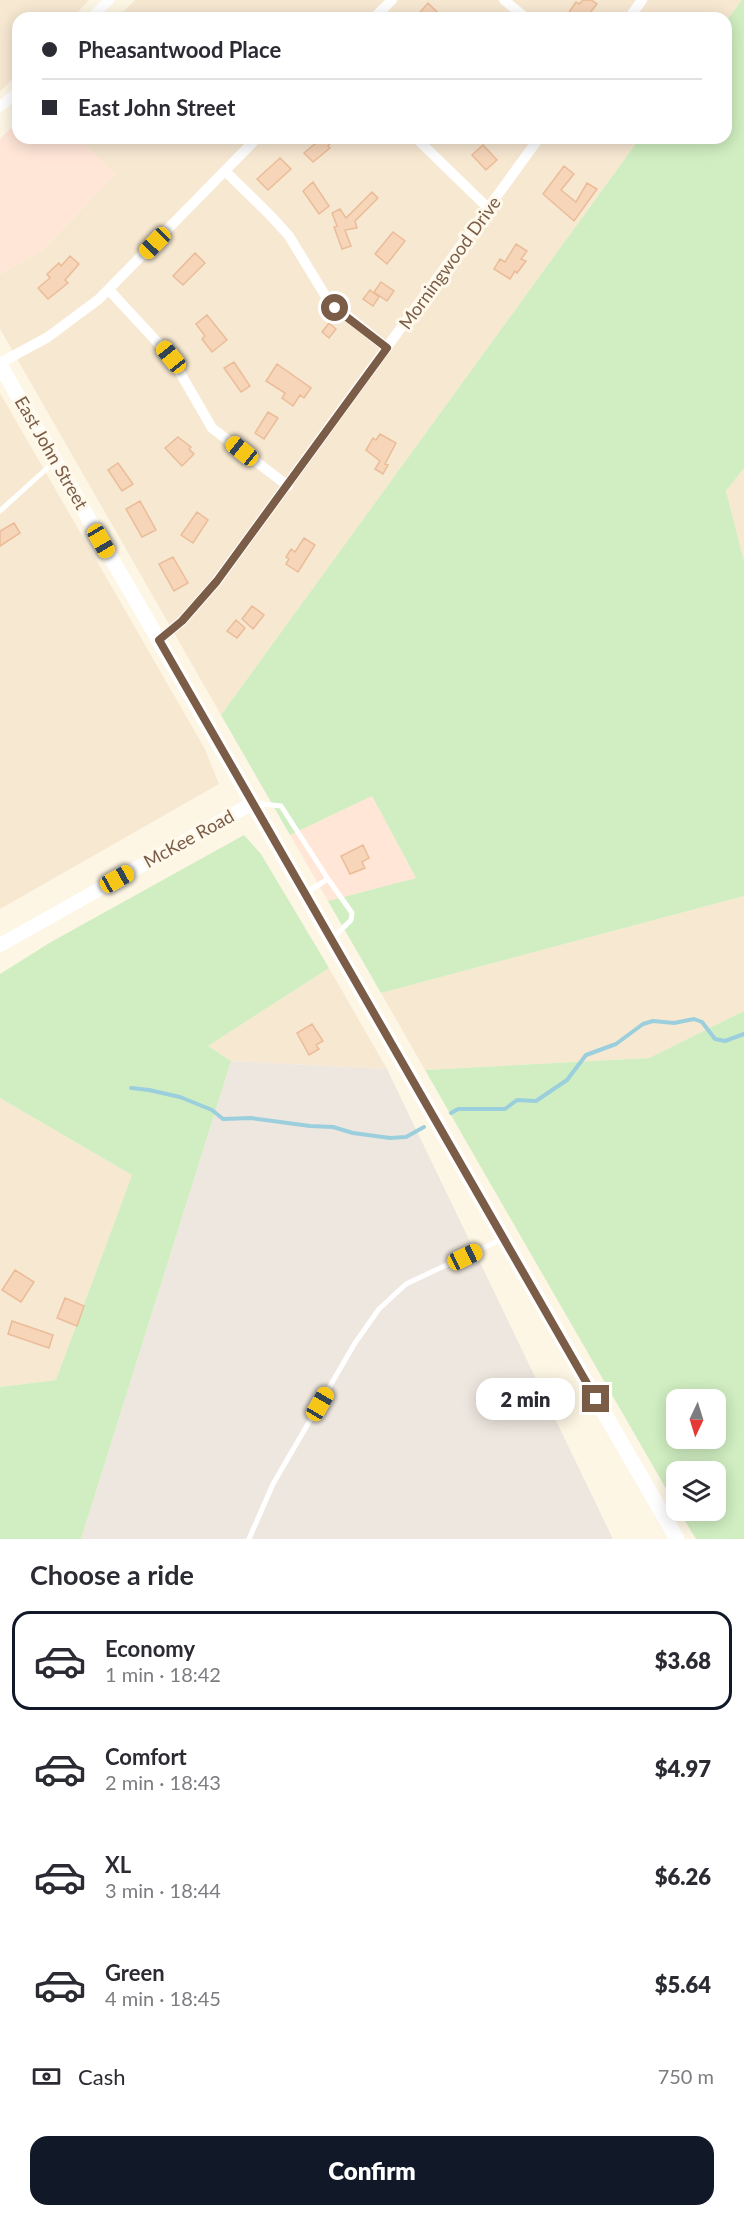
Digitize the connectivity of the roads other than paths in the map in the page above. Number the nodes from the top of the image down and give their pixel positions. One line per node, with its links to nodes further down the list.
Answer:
1 (109, 0): 4 (street)
2 (392, 0): 5 (street)
3 (504, 0): 6 (street)
4 (97, 12)
5 (380, 12)
6 (519, 12)
7 (12, 96): 8 (street)
8 (0, 107)
9 (251, 144): 12 (street)
10 (422, 144): 13 (street)
11 (535, 144): 13 (street, Morningwood Drive)
12 (225, 171): 14 (street); 15 (street)
13 (489, 209): 15 (street, Morningwood Drive)
14 (109, 290): 16 (street); 18 (street)
15 (387, 348): 18 (street, Morningwood Drive)
16 (0, 364): 17 (main road, East John Street)
17 (55, 461): 19 (lane); 20 (main road, East John Street)
18 (288, 486): 20 (street, Morningwood Drive)
19 (0, 511)
20 (159, 640): 21 (main road, East John Street)
21 (253, 803): 22 (lane); 23 (main road, East John Street); 25 (street, McKee Road)
22 (328, 879): 23 (lane); 24 (lane)
23 (305, 893): 24 (main road, East John Street)
24 (331, 940): 26 (main road, East John Street)
25 (0, 945)
26 (504, 1238): 27 (lane); 28 (main road, East John Street)
27 (249, 1539)
28 (677, 1539)

